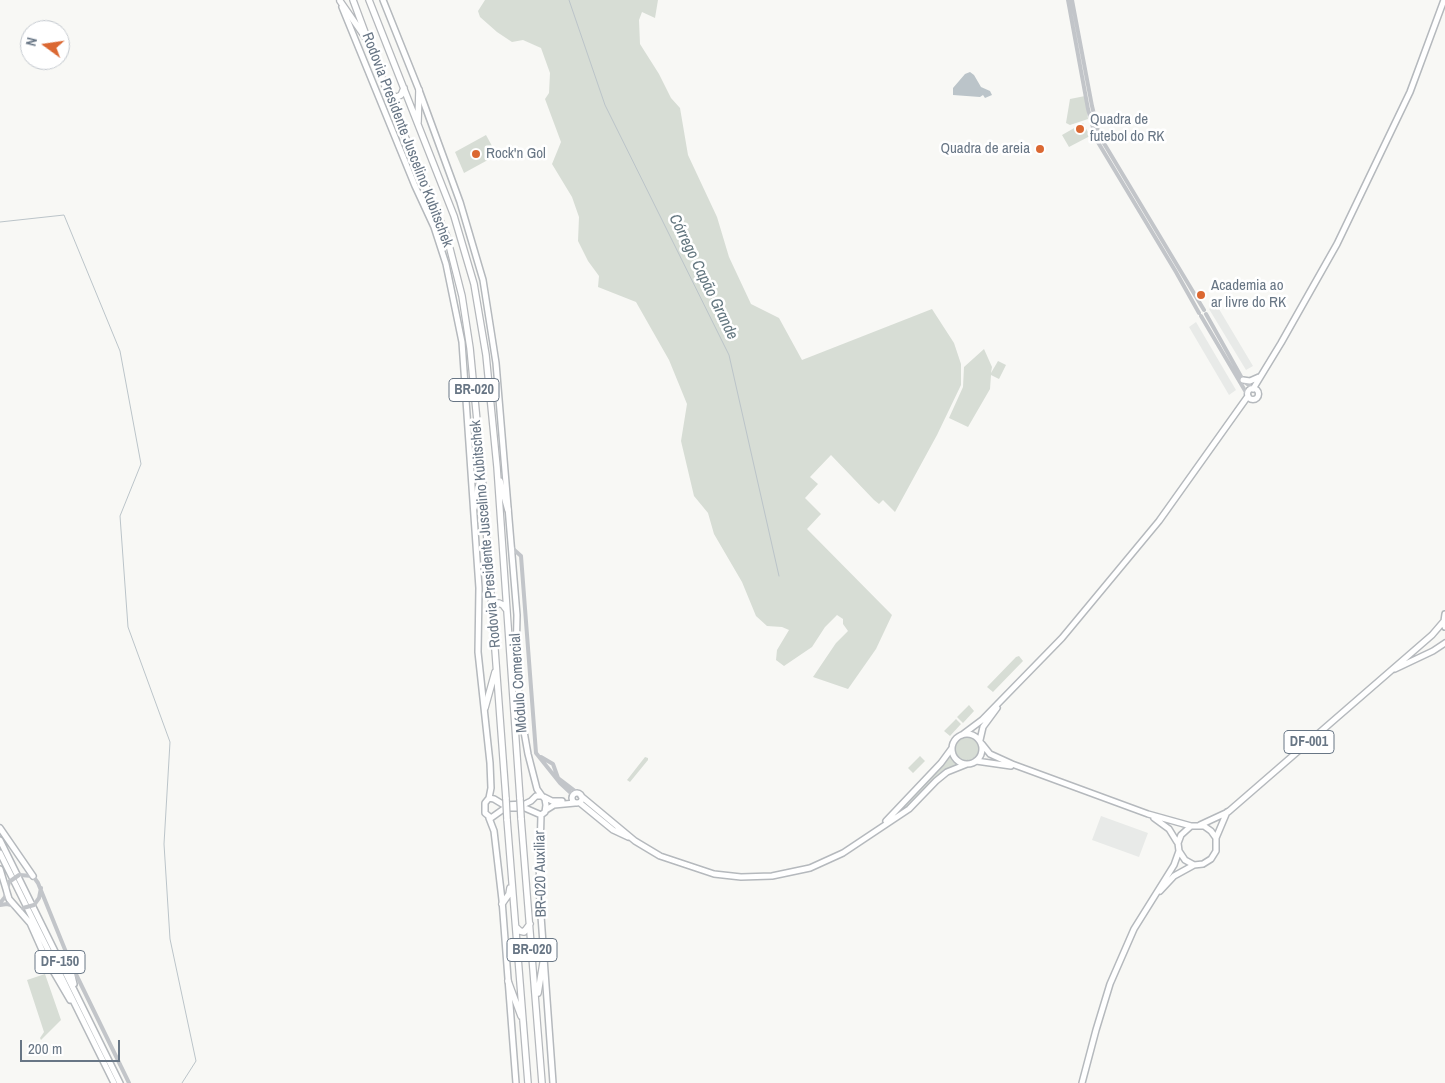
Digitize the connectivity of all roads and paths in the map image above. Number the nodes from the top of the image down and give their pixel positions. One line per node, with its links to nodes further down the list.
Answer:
1 (352, 0): 7 (highway, Rodovia Presidente Juscelino Kubitschek / BR-020)
2 (369, 0): 8 (highway, Rodovia Presidente Juscelino Kubitschek / BR-020)
3 (383, 0): 9 (main road)
4 (1070, 0): 12 (street); 13 (street)
5 (1444, 0): 17 (main road)
6 (340, 1): 7 (highway); 27 (main road)
7 (369, 43): 10 (highway, Rodovia Presidente Juscelino Kubitschek / BR-020)
8 (404, 88): 10 (highway); 11 (highway, Rodovia Presidente Juscelino Kubitschek / BR-020)
9 (419, 90): 11 (highway); 28 (main road)
10 (388, 94): 26 (highway, Rodovia Presidente Juscelino Kubitschek / BR-020)
11 (418, 127): 25 (highway, Rodovia Presidente Juscelino Kubitschek / BR-020)
12 (1213, 327): 13 (street); 14 (street)
13 (1209, 330): 15 (street)
14 (1216, 332): 15 (street); 16 (street)
15 (1211, 334): 16 (street)
16 (1230, 360): 19 (street); 22 (street)
17 (1268, 364): 18 (main road); 21 (main road)
18 (1259, 377): 19 (main road); 20 (main road)
19 (1244, 380): 20 (street)
20 (1253, 389): 21 (main road); 22 (main road)
21 (1258, 392): 23 (main road)
22 (1248, 395): 23 (main road); 24 (main road)
23 (1253, 400): 24 (main road)
24 (1229, 424): 39 (main road)
25 (497, 467): 28 (highway); 31 (highway, Rodovia Presidente Juscelino Kubitschek / BR-020)
26 (482, 474): 27 (highway); 32 (highway, Rodovia Presidente Juscelino Kubitschek / BR-020)
27 (474, 508): 40 (main road)
28 (508, 510): 29 (main road)
29 (511, 547): 30 (street, Módulo Comercial); 34 (main road)
30 (525, 608): 34 (street, Módulo Comercial); 49 (street, Módulo Comercial)
31 (506, 609): 32 (highway); 78 (highway, Rodovia Presidente Juscelino Kubitschek / BR-020, bridge)
32 (491, 610): 37 (highway, Rodovia Presidente Juscelino Kubitschek / BR-020)
33 (1445, 614): 35 (main road, DF-001)
34 (517, 615): 47 (main road)
35 (1444, 624): 38 (main road, DF-001)
36 (1445, 643): 38 (main road, DF-001)
37 (497, 668): 40 (highway); 71 (highway, Rodovia Presidente Juscelino Kubitschek / BR-020, bridge)
38 (1390, 671): 52 (main road, DF-001)
39 (1008, 694): 41 (main road); 42 (main road)
40 (485, 708): 48 (main road)
41 (962, 734): 42 (main road); 43 (main road)
42 (981, 742): 44 (main road); 46 (main road)
43 (952, 748): 45 (main road); 61 (main road)
44 (976, 761): 45 (main road); 46 (main road)
45 (967, 764): 61 (main road)
46 (1024, 769): 54 (main road)
47 (543, 796): 48 (main road); 49 (main road); 50 (main road)
48 (489, 798): 56 (main road)
49 (576, 798): 50 (main road); 53 (main road)
50 (546, 810): 55 (main road)
51 (608, 810): 57 (main road)
52 (1228, 812): 58 (main road, DF-001); 62 (main road, DF-001)
53 (598, 814): 57 (main road); 64 (main road)
54 (1148, 814): 59 (main road); 65 (main road)
55 (541, 815): 56 (main road); 80 (main road, BR-020 Auxiliar)
56 (488, 817): 76 (main road)
57 (609, 820): 64 (main road)
58 (1200, 825): 59 (main road, DF-001); 62 (main road)
59 (1191, 826): 65 (main road)
60 (0, 828): 70 (main road)
61 (879, 829): 64 (main road)
62 (1216, 838): 68 (main road, DF-001)
63 (0, 840): 83 (main road, DF-150)
64 (635, 840)
65 (1178, 844): 66 (main road)
66 (1179, 851): 68 (main road); 74 (main road, DF-001)
67 (0, 853): 86 (main road, DF-150)
68 (1194, 865): 74 (main road, DF-001)
69 (0, 869): 73 (main road)
70 (33, 876): 72 (street); 73 (street, bridge)
71 (512, 879): 76 (highway); 79 (highway, BR-020)
72 (41, 888): 77 (street, bridge); 81 (street)
73 (7, 892): 75 (street); 77 (main road)
74 (1152, 899): 94 (main road, DF-001)
75 (0, 904): 77 (street)
76 (502, 904): 82 (main road)
77 (16, 907): 86 (main road)
78 (530, 924): 79 (highway); 84 (highway, BR-020)
79 (516, 927): 85 (highway, BR-020)
80 (545, 951): 84 (highway); 93 (main road, BR-020 Auxiliar)
81 (67, 955): 83 (main road); 89 (street)
82 (508, 981): 85 (highway); 90 (main road)
83 (76, 992): 88 (main road, DF-150)
84 (536, 1005): 92 (highway, BR-020)
85 (524, 1021): 91 (highway, BR-020)
86 (89, 1032): 87 (main road, DF-150)
87 (114, 1083)
88 (120, 1083)
89 (129, 1083)
90 (516, 1083)
91 (528, 1083)
92 (542, 1083)
93 (553, 1083)
94 (1082, 1083)

